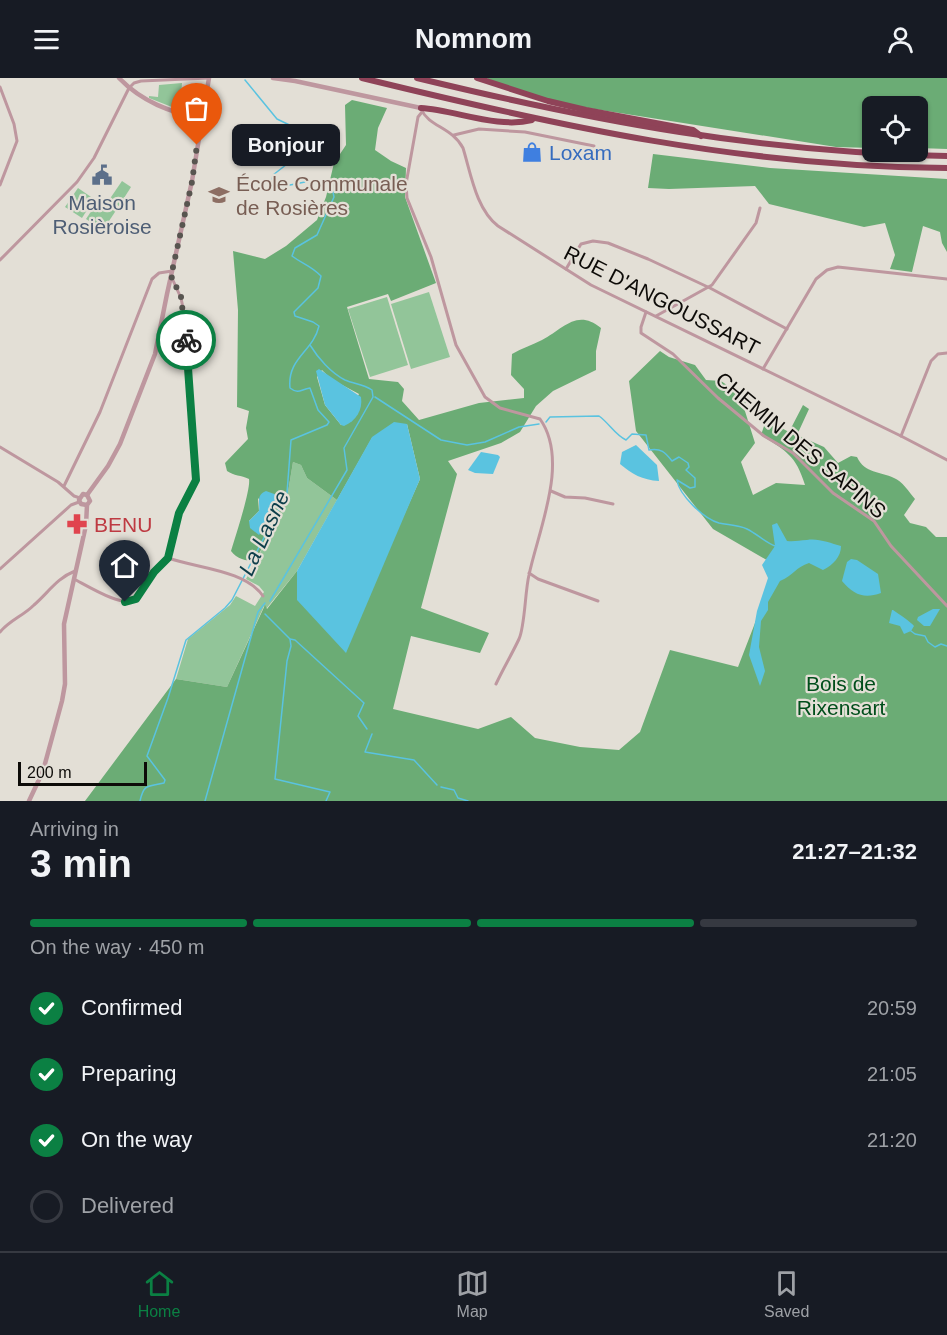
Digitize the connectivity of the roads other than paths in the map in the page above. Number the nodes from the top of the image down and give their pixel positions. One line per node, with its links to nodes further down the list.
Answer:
1 (119, 78): 8 (street)
2 (210, 78): 8 (street); 10 (street)
3 (273, 78): 9 (street)
4 (362, 78): 11 (highway)
5 (417, 78): 13 (highway)
6 (477, 78): 13 (highway)
7 (0, 87): 17 (street)
8 (129, 88): 10 (street); 19 (street)
9 (421, 110): 11 (highway); 12 (street, RUE D'ANGOUSSART); 33 (street)
10 (202, 119): 21 (street)
11 (536, 120): 16 (highway)
12 (454, 135): 14 (street); 20 (street, RUE D'ANGOUSSART)
13 (701, 137): 15 (highway)
14 (594, 146)
15 (947, 156)
16 (947, 168)
17 (0, 185)
18 (760, 208): 23 (street)
19 (0, 259)
20 (566, 269): 23 (street); 24 (street, RUE D'ANGOUSSART)
21 (171, 274): 32 (street); 34 (street); 40 (street)
22 (947, 279): 26 (street)
23 (710, 288): 25 (street); 26 (street)
24 (646, 312): 25 (street, RUE D'ANGOUSSART); 47 (street, CHEMIN DES SAPINS)
25 (656, 316): 28 (street, RUE D'ANGOUSSART)
26 (787, 330): 28 (street)
27 (947, 353): 29 (street)
28 (763, 369): 29 (street, RUE D'ANGOUSSART)
29 (901, 436): 31 (street, RUE D'ANGOUSSART)
30 (0, 447): 32 (street)
31 (947, 460)
32 (64, 486): 35 (street)
33 (551, 491): 37 (street); 43 (street)
34 (87, 495): 36 (street); 39 (street)
35 (74, 496): 36 (street); 38 (street)
36 (80, 500): 38 (street); 39 (street)
37 (613, 504)
38 (71, 505): 41 (street)
39 (87, 505): 42 (street)
40 (168, 558): 44 (street); 45 (street)
41 (1, 567)
42 (76, 570): 44 (street); 48 (street)
43 (529, 573): 46 (street); 49 (street)
44 (74, 579): 50 (street)
45 (263, 596)
46 (598, 601)
47 (947, 606)
48 (0, 632)
49 (496, 684)
50 (29, 801)

